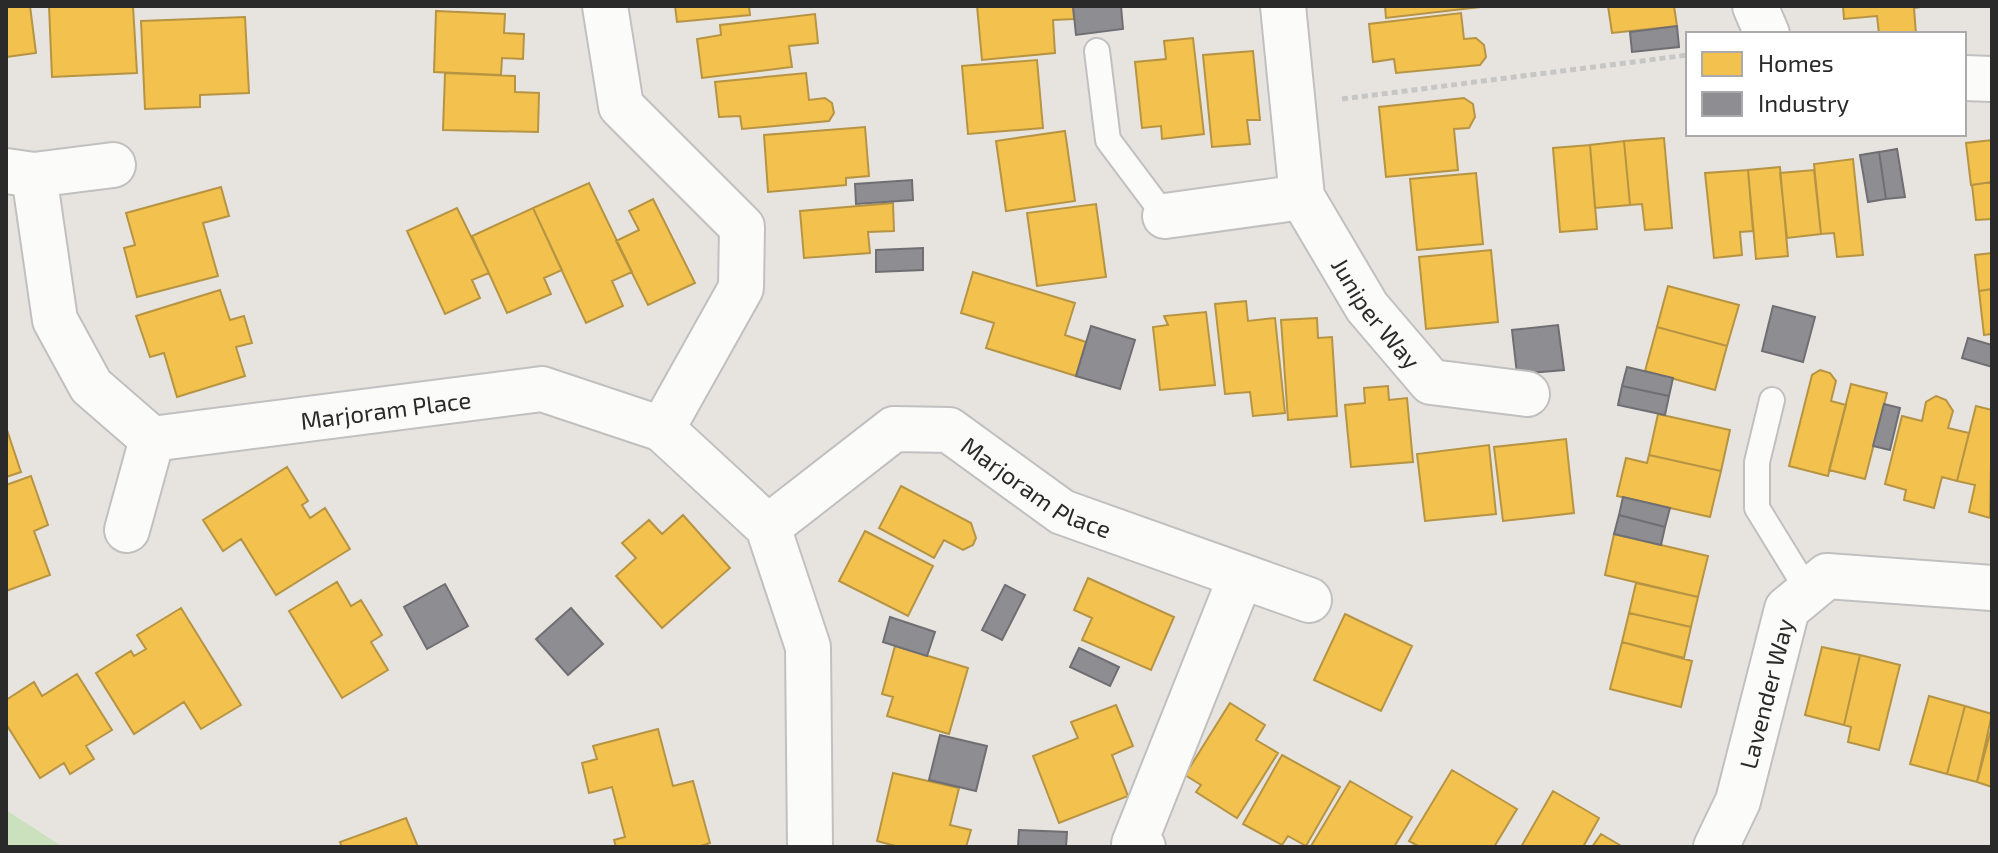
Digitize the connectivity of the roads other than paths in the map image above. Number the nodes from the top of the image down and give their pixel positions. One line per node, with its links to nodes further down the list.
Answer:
1 (605, 6): 14 (street)
2 (1283, 6): 10 (street, Juniper Way)
3 (1755, 6): 4 (street)
4 (1766, 32)
5 (1097, 51): 11 (lane)
6 (1966, 78): 7 (street)
7 (1992, 79)
8 (113, 165): 9 (street)
9 (20, 173): 15 (street)
10 (1302, 197): 11 (street); 12 (street, Juniper Way)
11 (1165, 216)
12 (1527, 394)
13 (1772, 400): 20 (lane)
14 (662, 429): 15 (street, Marjoram Place); 16 (street, Marjoram Place)
15 (152, 439): 17 (street)
16 (768, 527): 18 (street, Marjoram Place); 22 (street, Marjoram Place)
17 (127, 530)
18 (1241, 576): 21 (street, Marjoram Place); 23 (street)
19 (1992, 588): 20 (street, Lavender Way)
20 (1808, 591): 24 (street, Lavender Way)
21 (1309, 600)
22 (810, 847)
23 (1143, 847)
24 (1716, 847)

